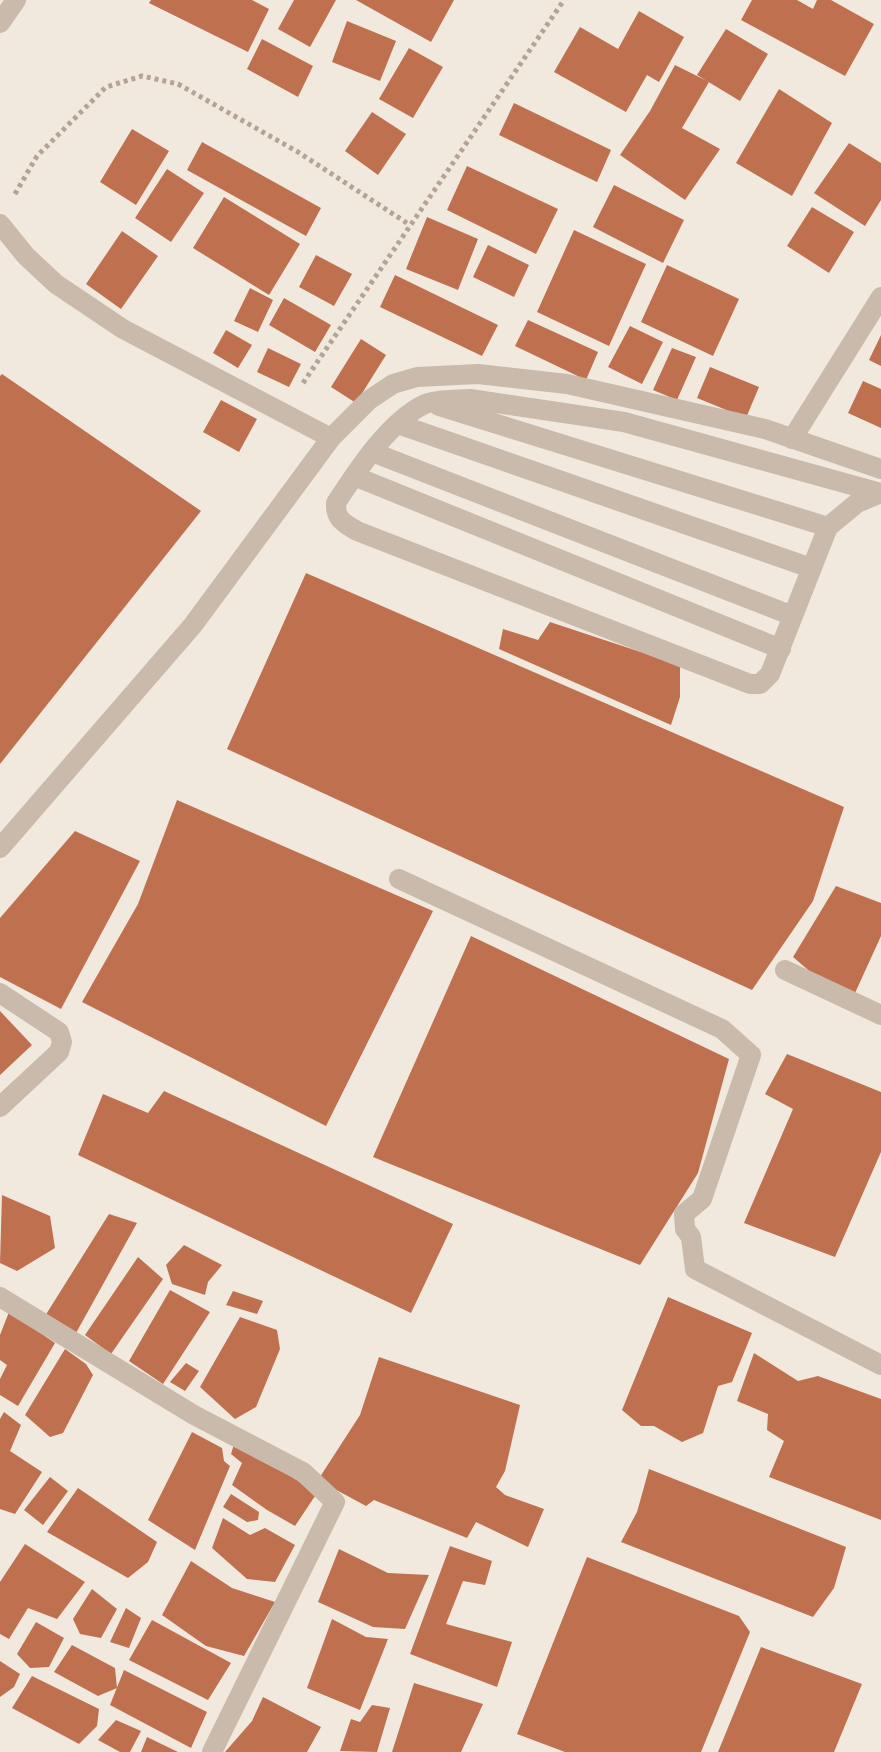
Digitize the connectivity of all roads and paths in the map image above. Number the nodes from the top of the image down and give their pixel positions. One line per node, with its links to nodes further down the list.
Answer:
1 (16, 0): 3 (street)
2 (564, 0): 5 (path)
3 (0, 23)
4 (4, 215): 5 (path); 8 (street)
5 (410, 225): 8 (path)
6 (881, 297): 11 (street)
7 (428, 403): 9 (street); 15 (street); 15 (street)
8 (283, 412): 10 (street)
9 (398, 424): 12 (street); 16 (street)
10 (331, 438): 11 (street); 19 (street)
11 (792, 439): 13 (street)
12 (372, 452): 14 (street); 17 (street)
13 (881, 469)
14 (354, 476): 18 (street); 18 (street)
15 (828, 527): 16 (street)
16 (811, 568): 17 (street)
17 (793, 616): 18 (street)
18 (781, 649)
19 (0, 848)
20 (399, 879): 26 (street)
21 (785, 970): 23 (street)
22 (0, 993): 24 (street)
23 (881, 1015)
24 (0, 1107)
25 (0, 1297): 27 (street)
26 (881, 1365)
27 (212, 1752)

